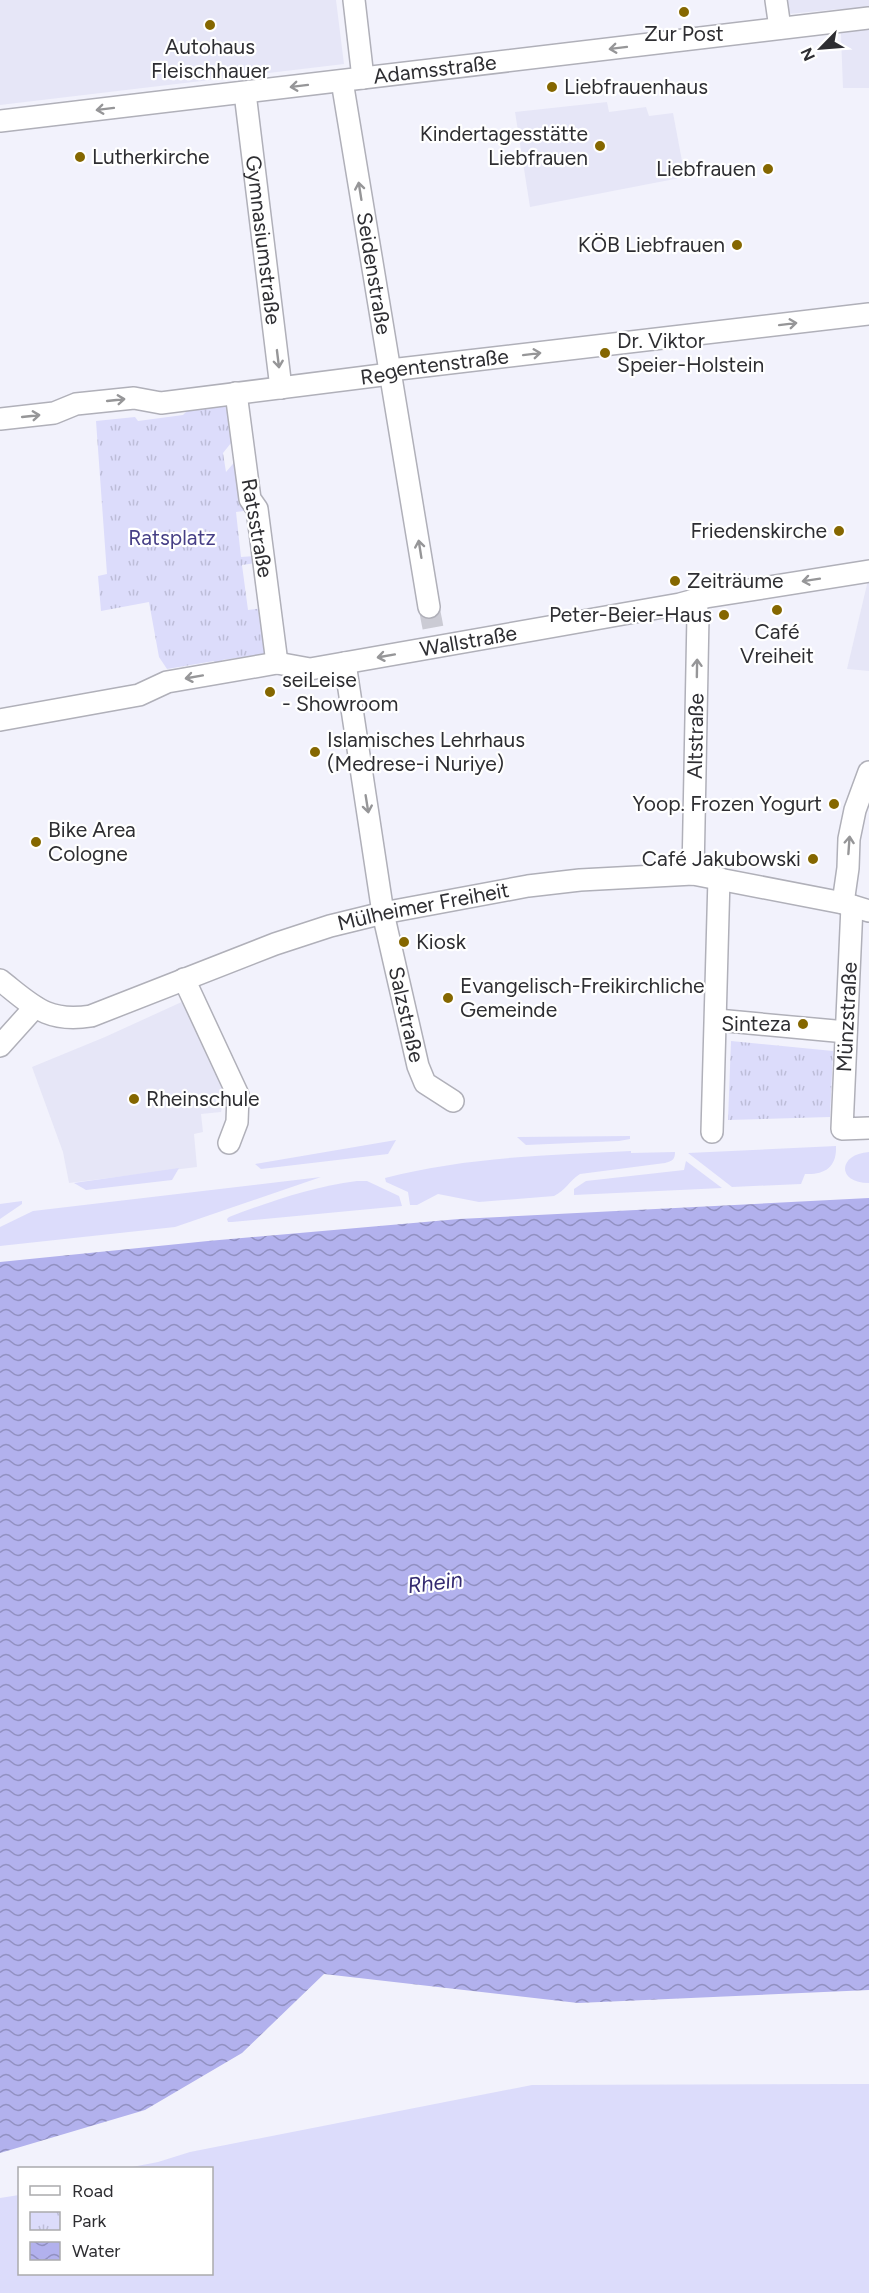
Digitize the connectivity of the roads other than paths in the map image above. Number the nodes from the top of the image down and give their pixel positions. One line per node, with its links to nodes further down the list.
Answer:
1 (354, 0): 5 (street, Seidenstraße)
2 (776, 0): 4 (street)
3 (869, 18): 4 (street, Adamsstraße)
4 (780, 28): 5 (street, Adamsstraße, one-way to 5)
5 (352, 80): 6 (street, Adamsstraße, one-way to 6); 9 (street, Seidenstraße, one-way to 5)
6 (245, 93): 7 (street, Adamsstraße, one-way to 7); 10 (street, Gymnasiumstraße, one-way to 10)
7 (0, 121)
8 (869, 314): 9 (street, Regentenstraße, one-way to 8)
9 (391, 372): 10 (street, Regentenstraße); 15 (street, Seidenstraße, one-way to 9)
10 (281, 388): 11 (street, Regentenstraße)
11 (236, 393): 12 (street, Regentenstraße, one-way to 11); 16 (street, Ratsstraße)
12 (0, 419)
13 (869, 570): 14 (street, Wallstraße, one-way to 14)
14 (694, 600): 17 (street, Wallstraße, one-way to 17); 20 (street, Altstraße, one-way to 14)
15 (429, 607)
16 (277, 663): 17 (street, Wallstraße); 18 (street, Wallstraße, one-way to 18)
17 (345, 663): 23 (street, Salzstraße, one-way to 23)
18 (0, 720)
19 (869, 772): 22 (street, Münzstraße, one-way to 19)
20 (693, 874): 21 (street, Mülheimer Freiheit); 23 (street, Mülheimer Freiheit)
21 (719, 878): 22 (street, Mülheimer Freiheit); 27 (street)
22 (854, 907): 28 (street, Münzstraße)
23 (383, 913): 24 (street, Mülheimer Freiheit); 30 (street, Salzstraße)
24 (184, 979): 26 (street, Mülheimer Freiheit); 33 (street)
25 (0, 980): 26 (street, Mülheimer Freiheit)
26 (35, 1007): 29 (street)
27 (717, 1020): 28 (street); 32 (street)
28 (846, 1032): 31 (street, Münzstraße)
29 (0, 1046)
30 (453, 1101)
31 (869, 1128)
32 (712, 1132)
33 (229, 1143)

